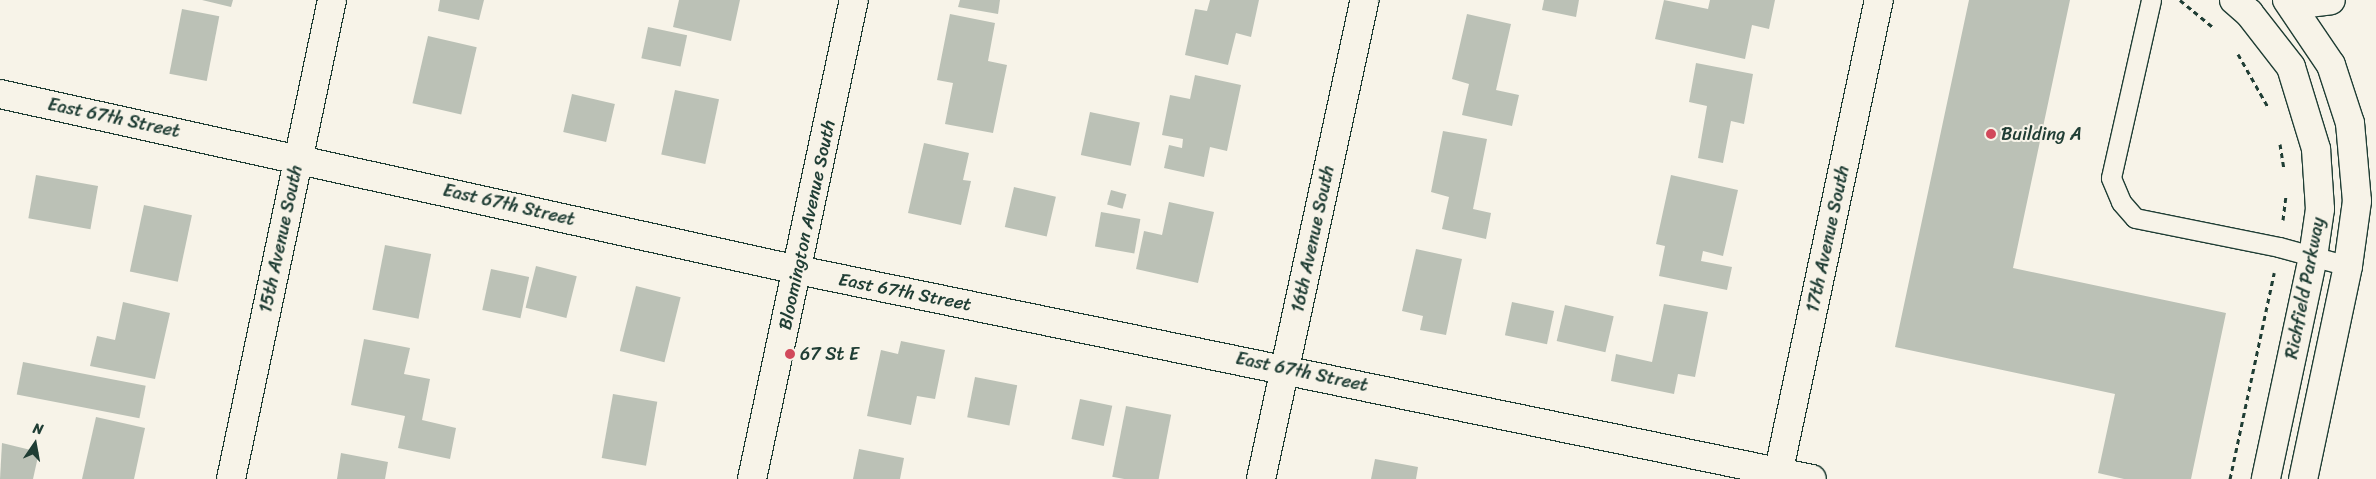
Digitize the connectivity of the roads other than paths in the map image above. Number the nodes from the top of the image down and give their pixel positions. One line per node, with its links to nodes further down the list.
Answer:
1 (332, 0): 10 (street, 15th Avenue South)
2 (854, 0): 13 (street, Bloomington Avenue South)
3 (1365, 0): 14 (street, 16th Avenue South)
4 (1879, 0): 15 (street, 17th Avenue South)
5 (2151, 0): 11 (lane)
6 (2234, 0): 11 (street, Richfield Parkway)
7 (2331, 0): 8 (street, Richfield Parkway)
8 (2289, 2): 12 (street, Richfield Parkway)
9 (0, 94): 10 (street, East 67th Street)
10 (298, 158): 13 (street, East 67th Street); 16 (street, 15th Avenue South)
11 (2313, 257): 12 (lane); 20 (street, Richfield Parkway)
12 (2348, 266): 21 (street, Richfield Parkway)
13 (798, 270): 14 (street, East 67th Street); 17 (street, Bloomington Avenue South)
14 (1284, 368): 15 (street, East 67th Street); 18 (street, 16th Avenue South)
15 (1778, 475): 19 (street, East 67th Street)
16 (231, 479)
17 (752, 479)
18 (1261, 479)
19 (1812, 479)
20 (2266, 479)
21 (2303, 479)

